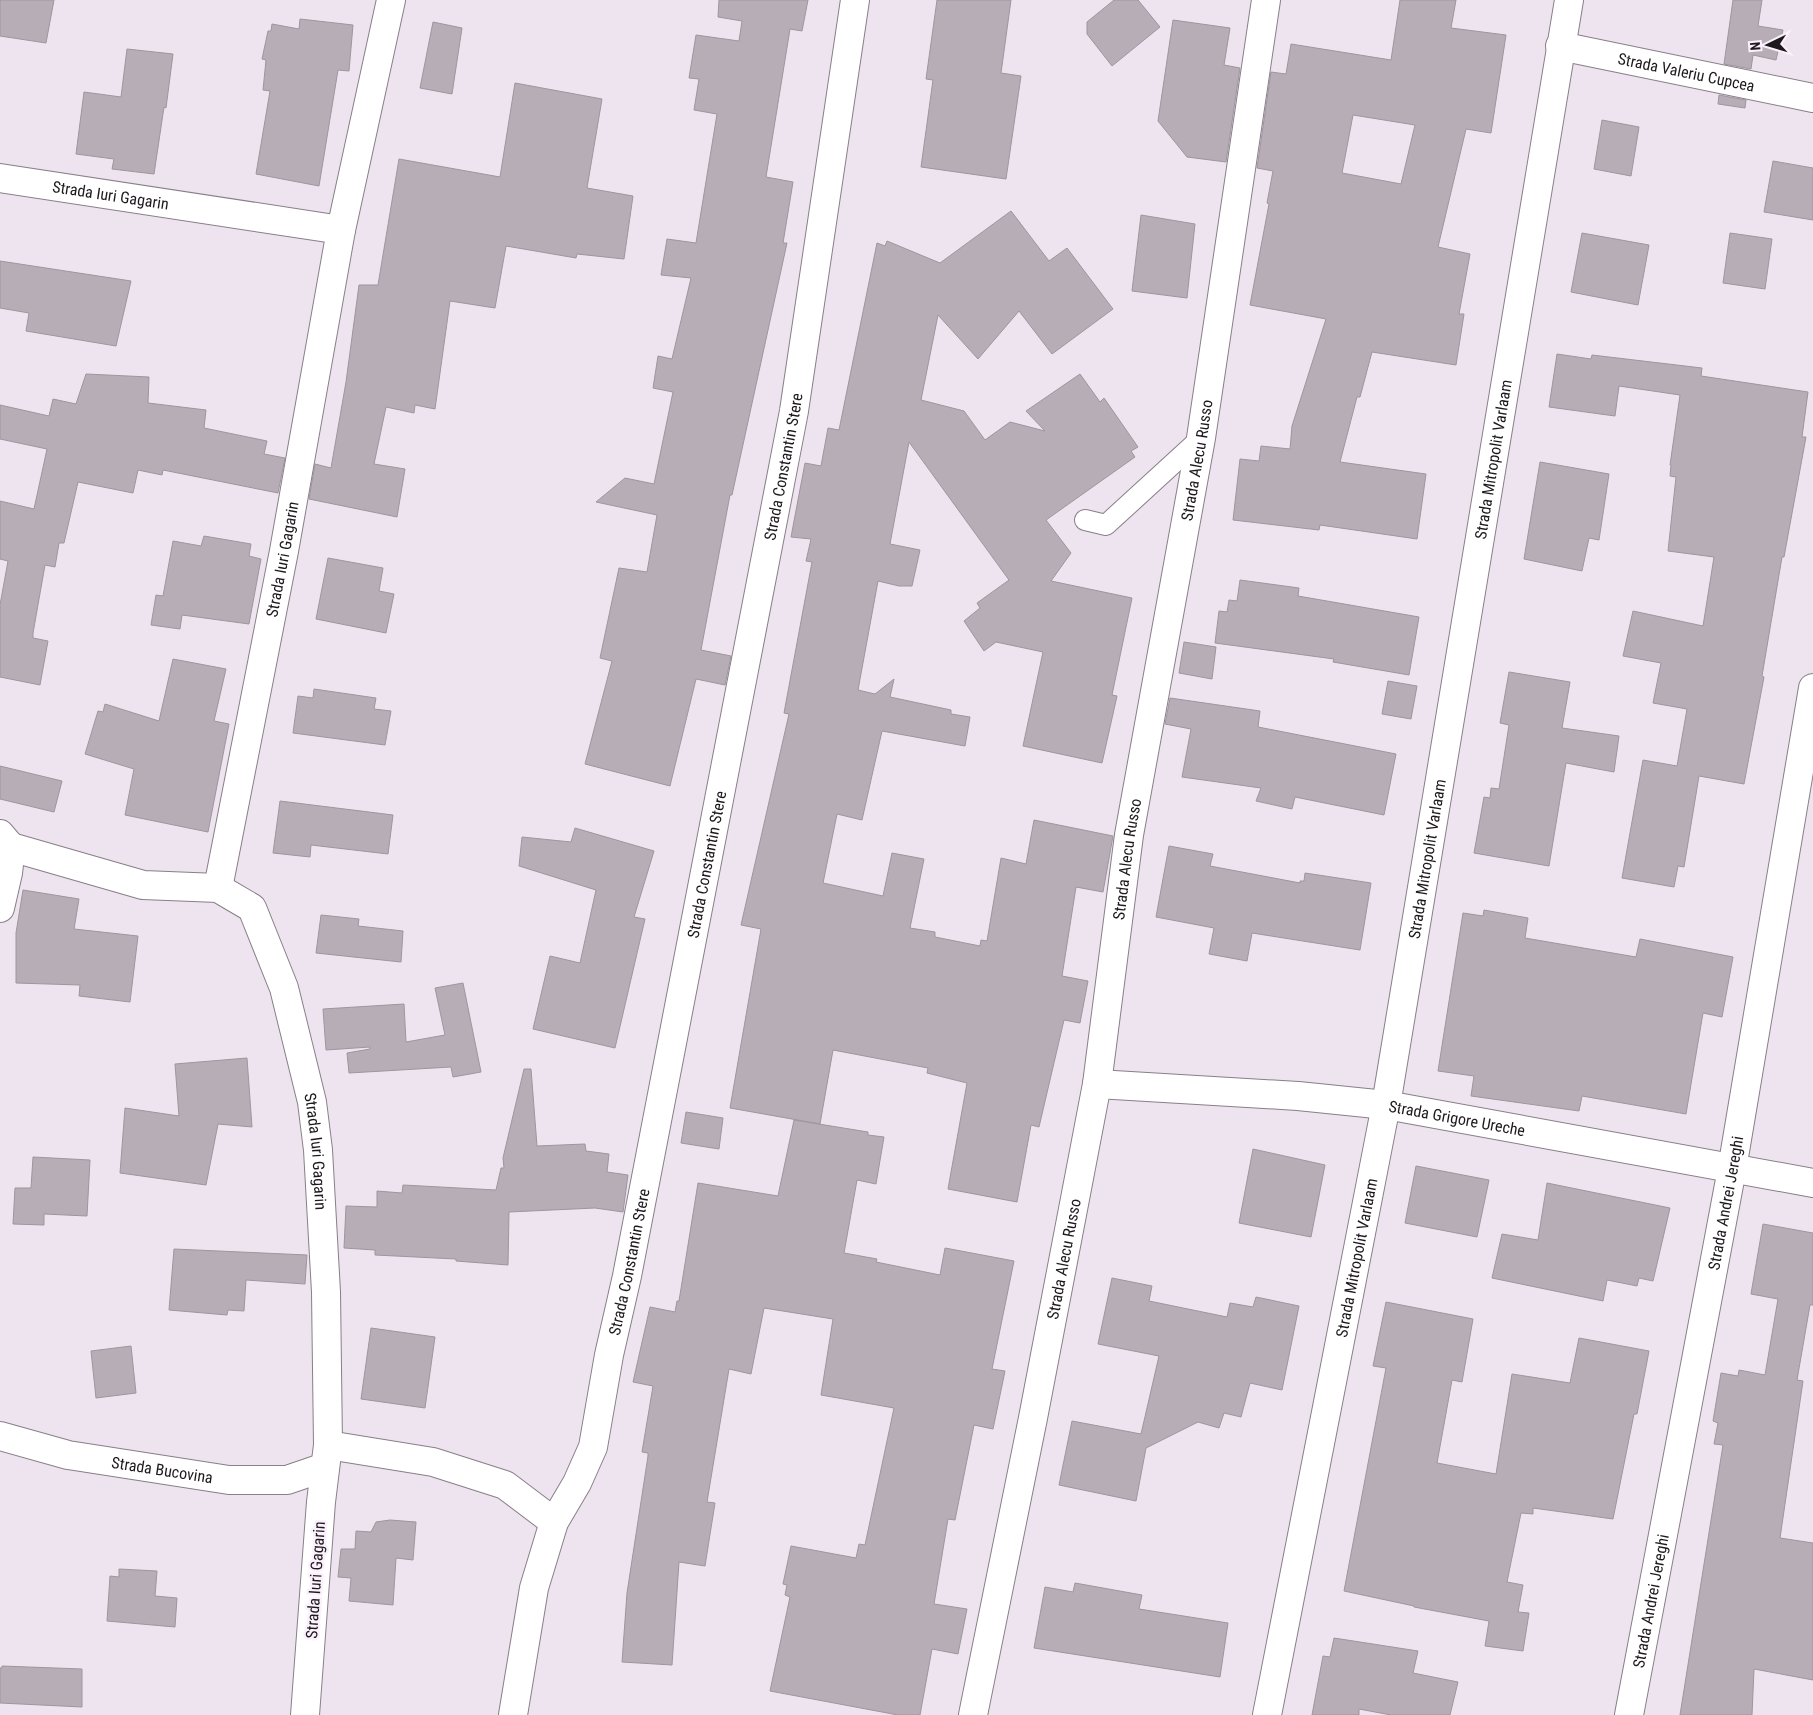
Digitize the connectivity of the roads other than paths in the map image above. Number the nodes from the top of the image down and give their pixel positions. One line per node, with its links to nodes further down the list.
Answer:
1 (391, 0): 8 (street, Strada Iuri Gagarin)
2 (855, 0): 21 (street, Strada Constantin Stere)
3 (1266, 0): 9 (street, Strada Alecu Russo)
4 (1569, 0): 5 (street, Strada Mitropolit Varlaam)
5 (1560, 46): 6 (street, Strada Valeriu Cupcea); 16 (street, Strada Mitropolit Varlaam)
6 (1813, 98)
7 (0, 178): 8 (street, Strada Iuri Gagarin)
8 (342, 230): 13 (street, Strada Iuri Gagarin)
9 (1201, 438): 10 (lane); 15 (street, Strada Alecu Russo)
10 (1085, 520)
11 (1813, 688): 17 (street, Strada Andrei Jereghi)
12 (5, 841): 13 (street, Strada Iuri Gagarin); 14 (street)
13 (218, 888): 20 (street, Strada Iuri Gagarin)
14 (0, 908)
15 (1097, 1084): 16 (street, Strada Grigore Ureche); 24 (street, Strada Alecu Russo)
16 (1386, 1105): 17 (street, Strada Grigore Ureche); 25 (street, Strada Mitropolit Varlaam)
17 (1732, 1168): 18 (street, Strada Grigore Ureche); 26 (street, Strada Andrei Jereghi)
18 (1813, 1183)
19 (0, 1436): 20 (street, Strada Bucovina)
20 (327, 1456): 21 (street); 22 (street, Strada Iuri Gagarin)
21 (554, 1522): 23 (street, Strada Constantin Stere)
22 (305, 1715)
23 (513, 1715)
24 (973, 1715)
25 (1267, 1715)
26 (1630, 1715)

